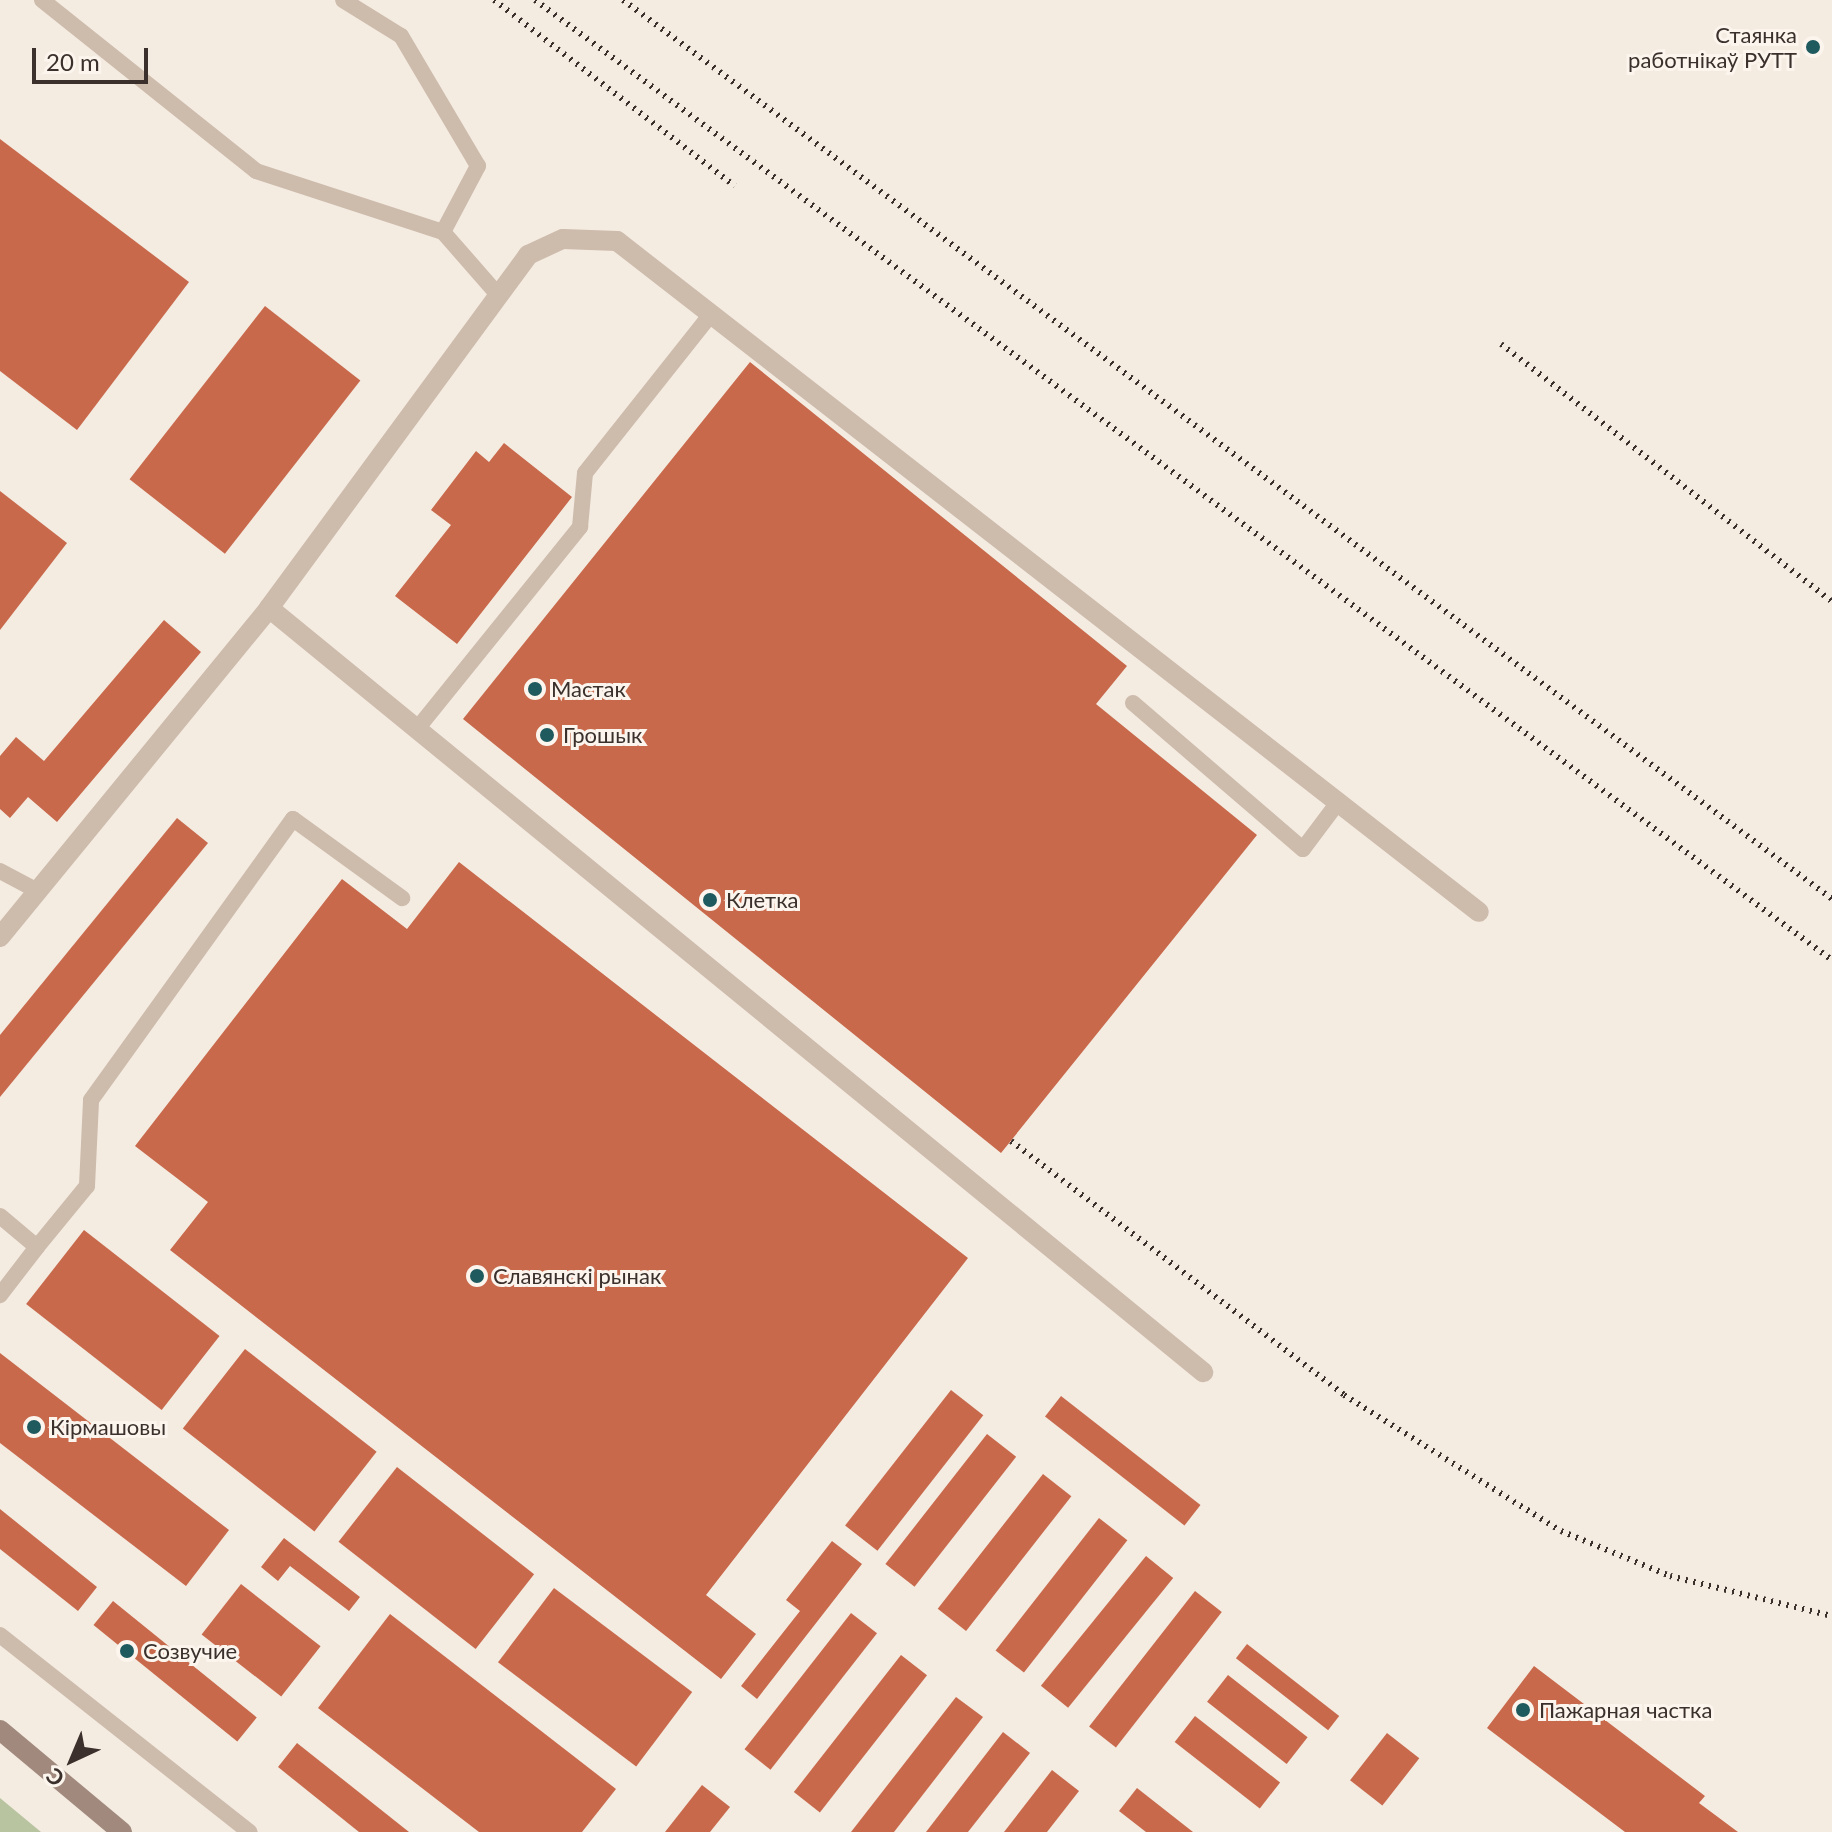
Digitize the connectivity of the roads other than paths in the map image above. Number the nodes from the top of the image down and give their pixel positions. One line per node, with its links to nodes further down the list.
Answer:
1 (42, 0): 3 (lane)
2 (343, 0): 3 (lane)
3 (443, 232): 4 (lane)
4 (499, 296): 5 (street); 6 (street)
5 (711, 314): 8 (lane); 9 (street)
6 (269, 608): 8 (street); 11 (street)
7 (1133, 703): 9 (lane)
8 (417, 729): 18 (street)
9 (1339, 801): 13 (street)
10 (0, 871): 11 (lane)
11 (35, 890): 14 (street)
12 (402, 898): 16 (lane)
13 (1479, 912)
14 (0, 937)
15 (0, 1216): 16 (lane)
16 (37, 1247): 17 (lane)
17 (0, 1295)
18 (1203, 1372)
19 (0, 1635): 22 (lane)
20 (0, 1730): 21 (street)
21 (122, 1832)
22 (249, 1832)

